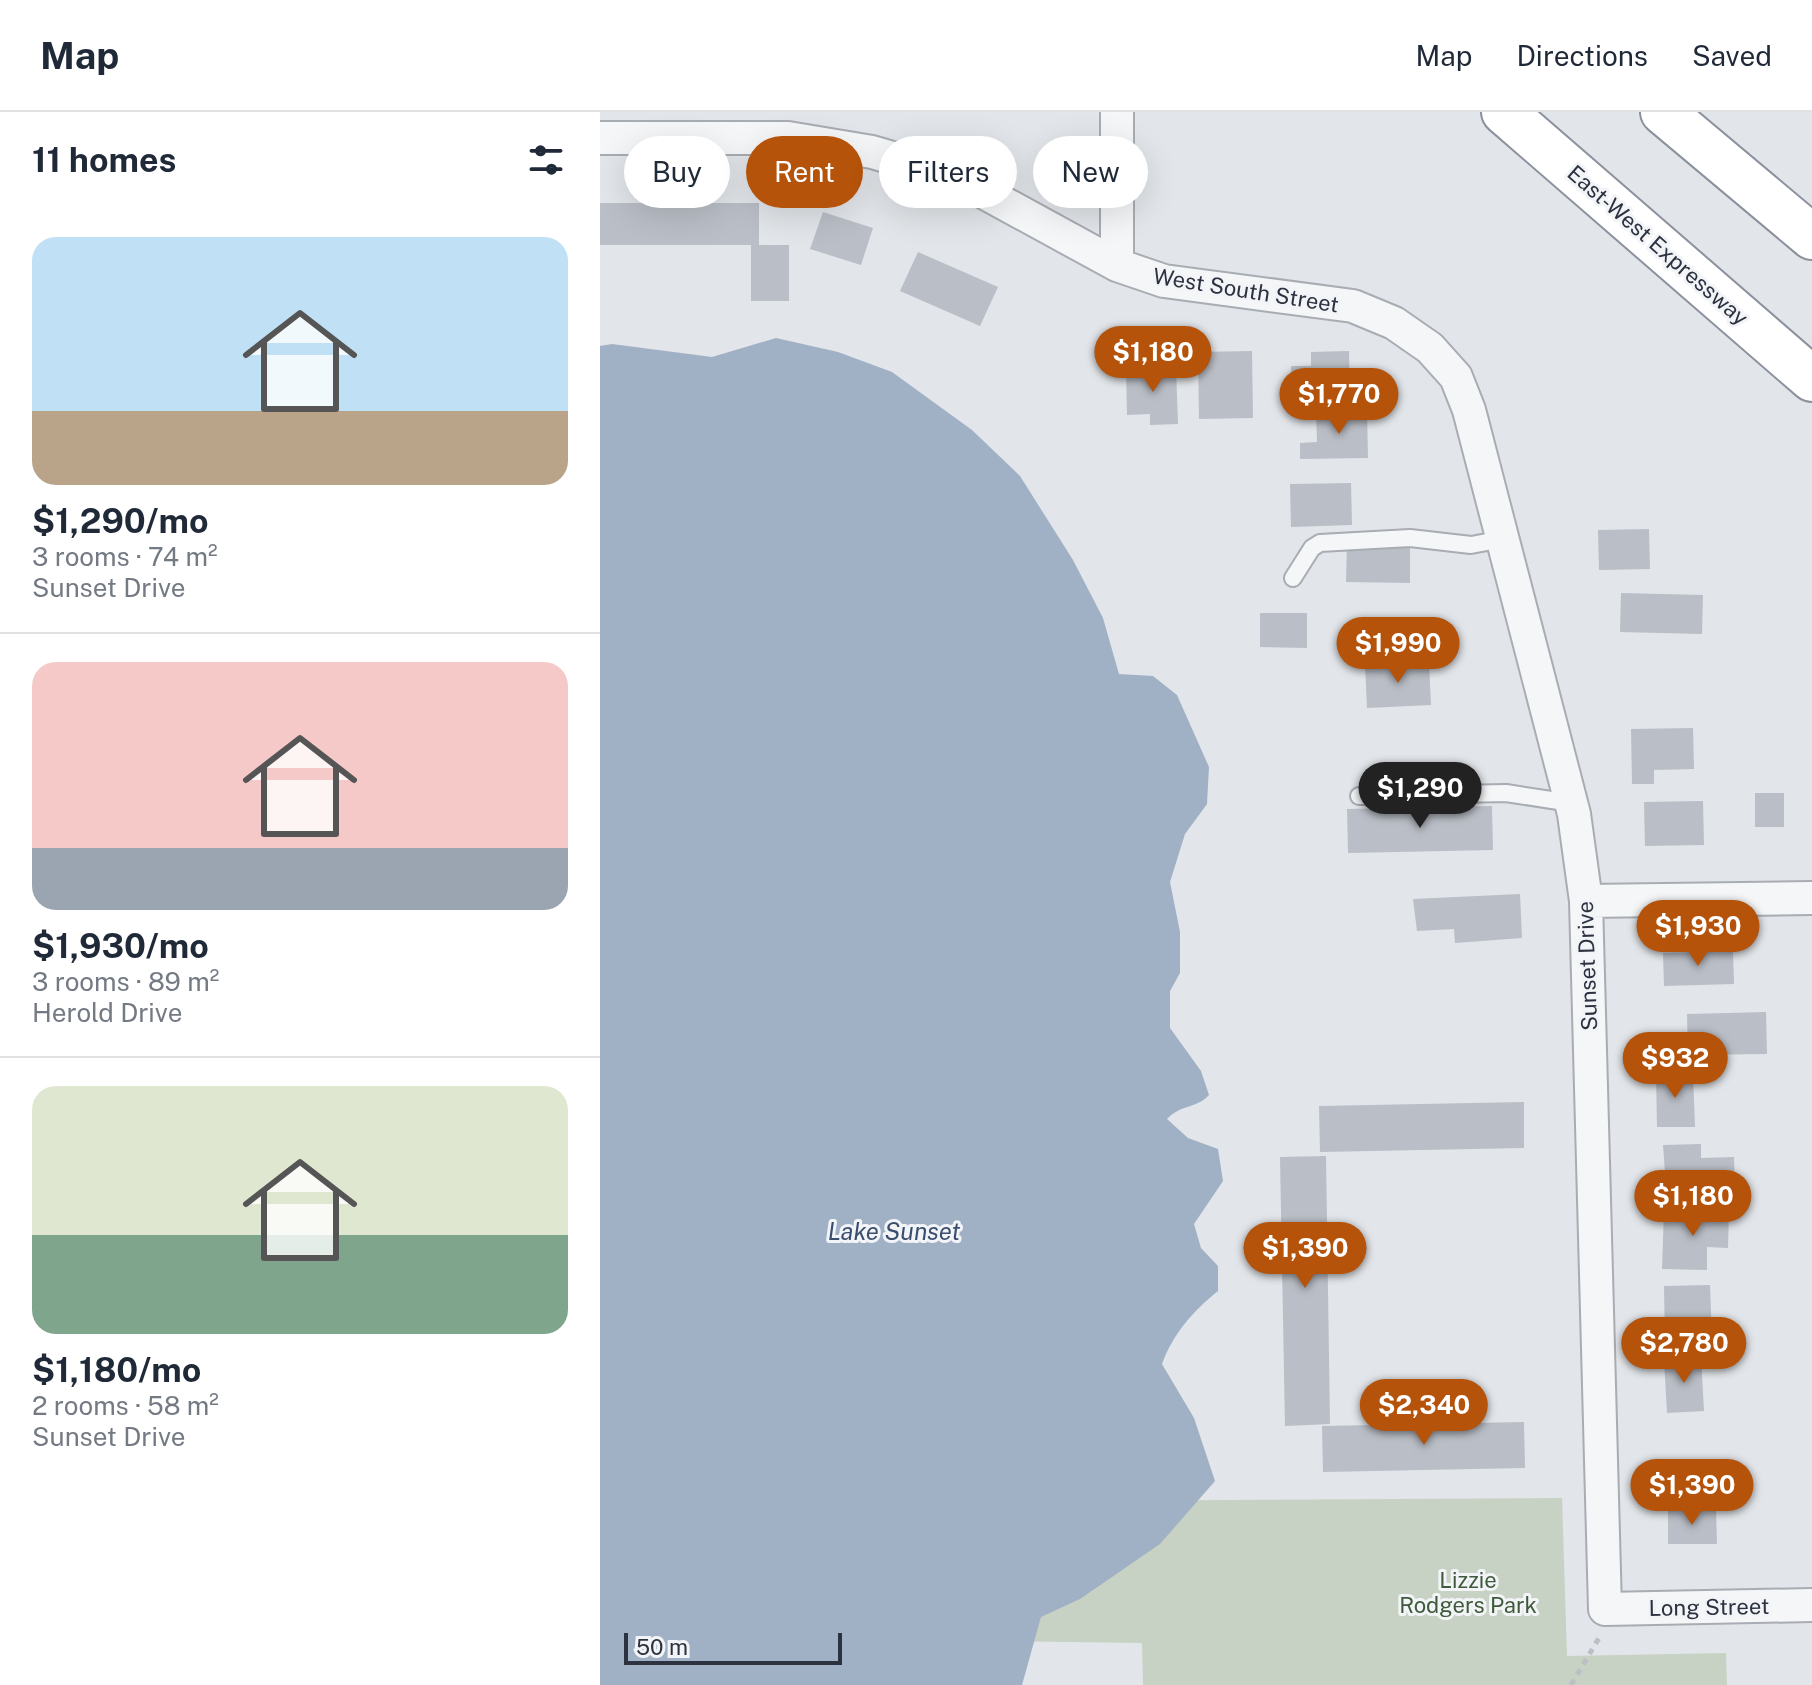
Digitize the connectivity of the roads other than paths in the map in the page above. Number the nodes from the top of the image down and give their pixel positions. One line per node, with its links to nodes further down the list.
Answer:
1 (1117, 112): 6 (street)
2 (1504, 112): 8 (highway, East-West Expressway)
3 (1663, 112): 5 (highway)
4 (600, 138): 6 (street, West South Street)
5 (1812, 237)
6 (1117, 265): 7 (street, West South Street)
7 (1430, 348): 9 (street, Sunset Drive)
8 (1812, 379)
9 (1503, 539): 10 (lane); 12 (street, Sunset Drive)
10 (1293, 578)
11 (1359, 796): 12 (lane)
12 (1571, 803): 14 (street, Sunset Drive)
13 (1812, 898): 14 (street)
14 (1586, 901): 16 (street, Sunset Drive)
15 (1812, 1605): 16 (street, Long Street)
16 (1605, 1609)

